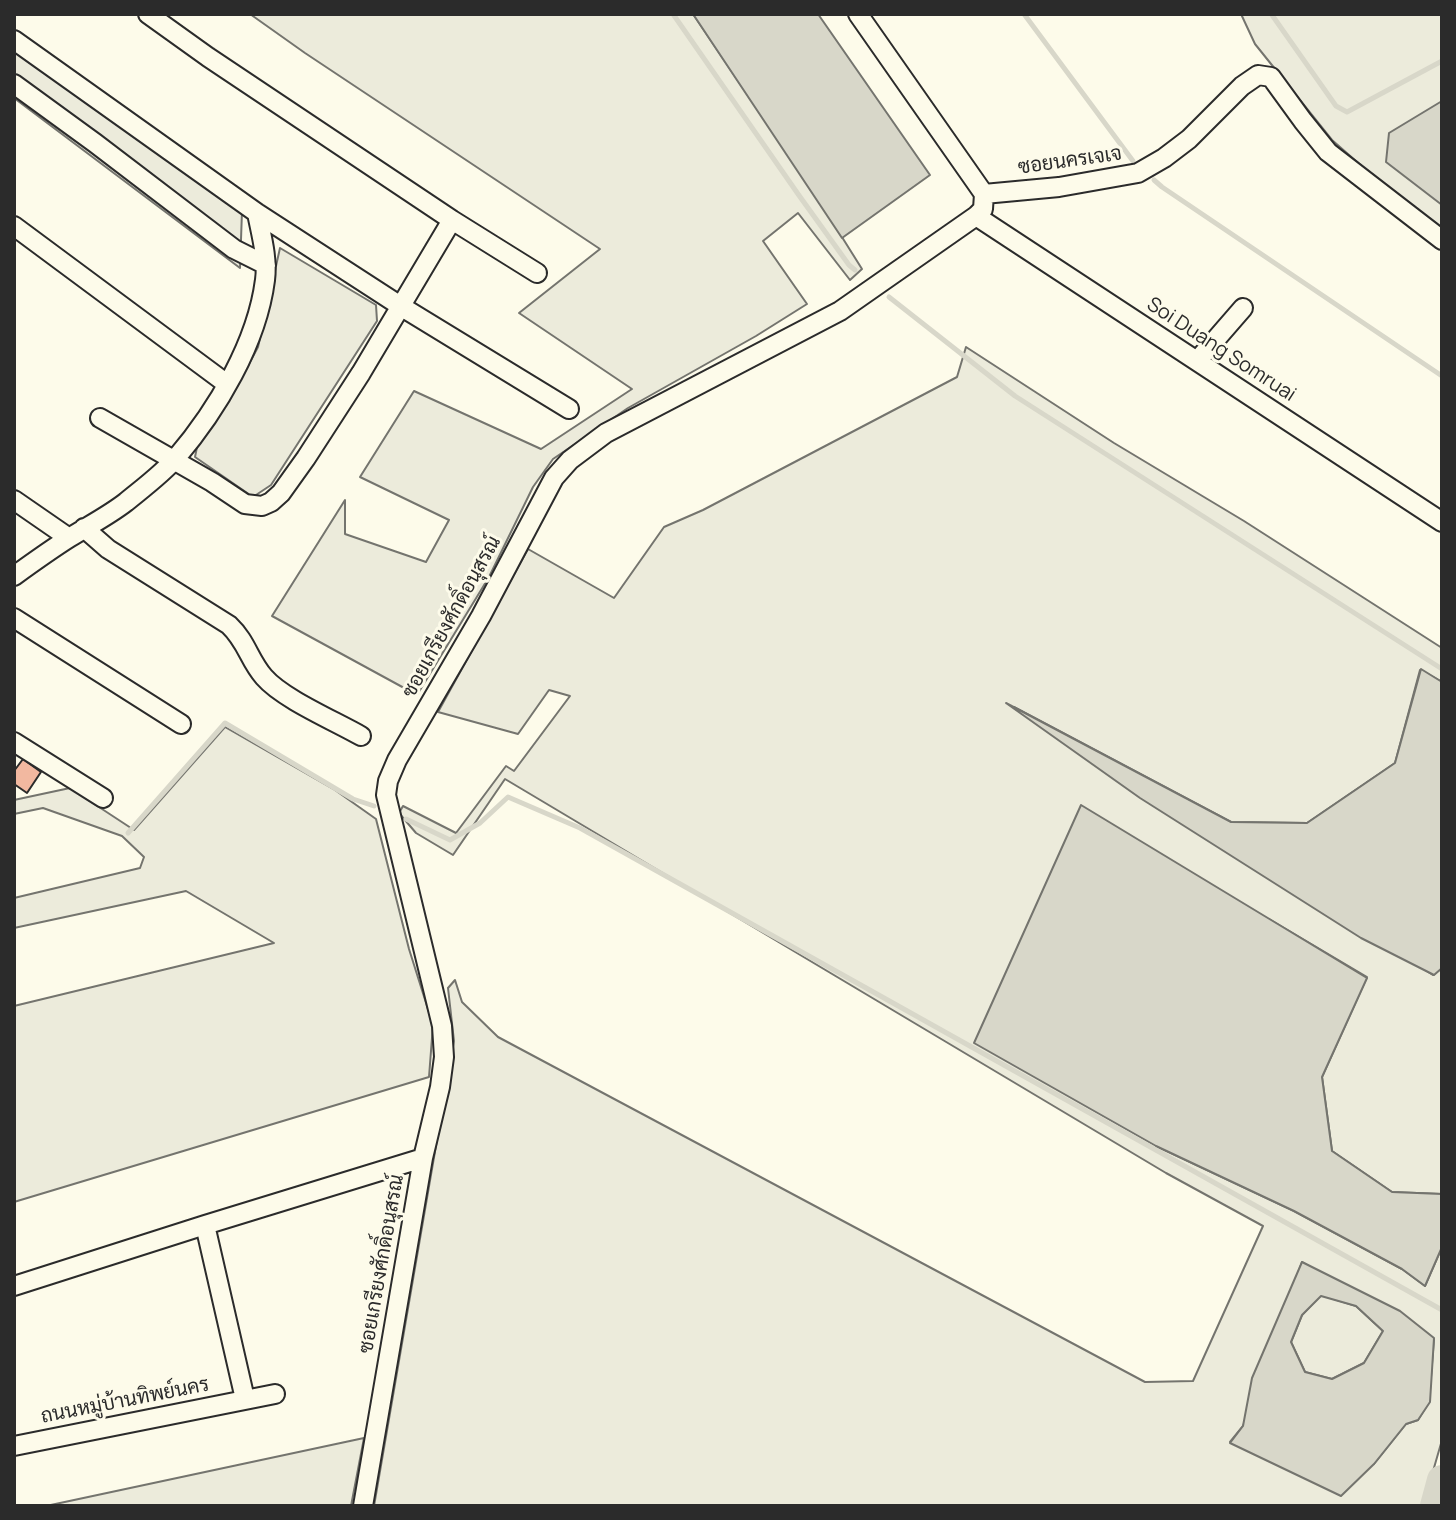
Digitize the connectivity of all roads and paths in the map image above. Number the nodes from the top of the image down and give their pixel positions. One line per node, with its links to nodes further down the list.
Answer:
1 (148, 14): 8 (street)
2 (858, 14): 5 (street)
3 (14, 40): 6 (street)
4 (14, 84): 11 (street)
5 (984, 194): 7 (street); 10 (street, ซอยนครเจเจ)
6 (257, 213): 11 (street); 13 (street)
7 (976, 216): 15 (street, Soi Duang Somruai); 29 (street, ซอยเกรียงศักดิ์อนุสรณ์)
8 (452, 220): 12 (street); 13 (street)
9 (14, 226): 16 (street)
10 (1442, 240)
11 (266, 265): 16 (street)
12 (537, 273)
13 (402, 307): 17 (street); 19 (street)
14 (1243, 308): 15 (street)
15 (1197, 361): 21 (street, Soi Duang Somruai)
16 (227, 384): 19 (street)
17 (569, 409)
18 (100, 418): 19 (street)
19 (175, 460): 22 (street)
20 (14, 500): 22 (street)
21 (1442, 522)
22 (76, 533): 23 (street); 26 (street)
23 (14, 576)
24 (14, 618): 25 (street)
25 (181, 724)
26 (361, 736)
27 (14, 742): 28 (street)
28 (103, 798)
29 (423, 1158): 30 (street); 35 (street, ซอยเกรียงศักดิ์อนุสรณ์)
30 (205, 1225): 31 (street); 33 (street)
31 (14, 1286)
32 (275, 1394): 33 (street, ถนนหมู่บ้านทิพย์นคร)
33 (245, 1399): 34 (street, ถนนหมู่บ้านทิพย์นคร)
34 (14, 1446)
35 (363, 1506)

